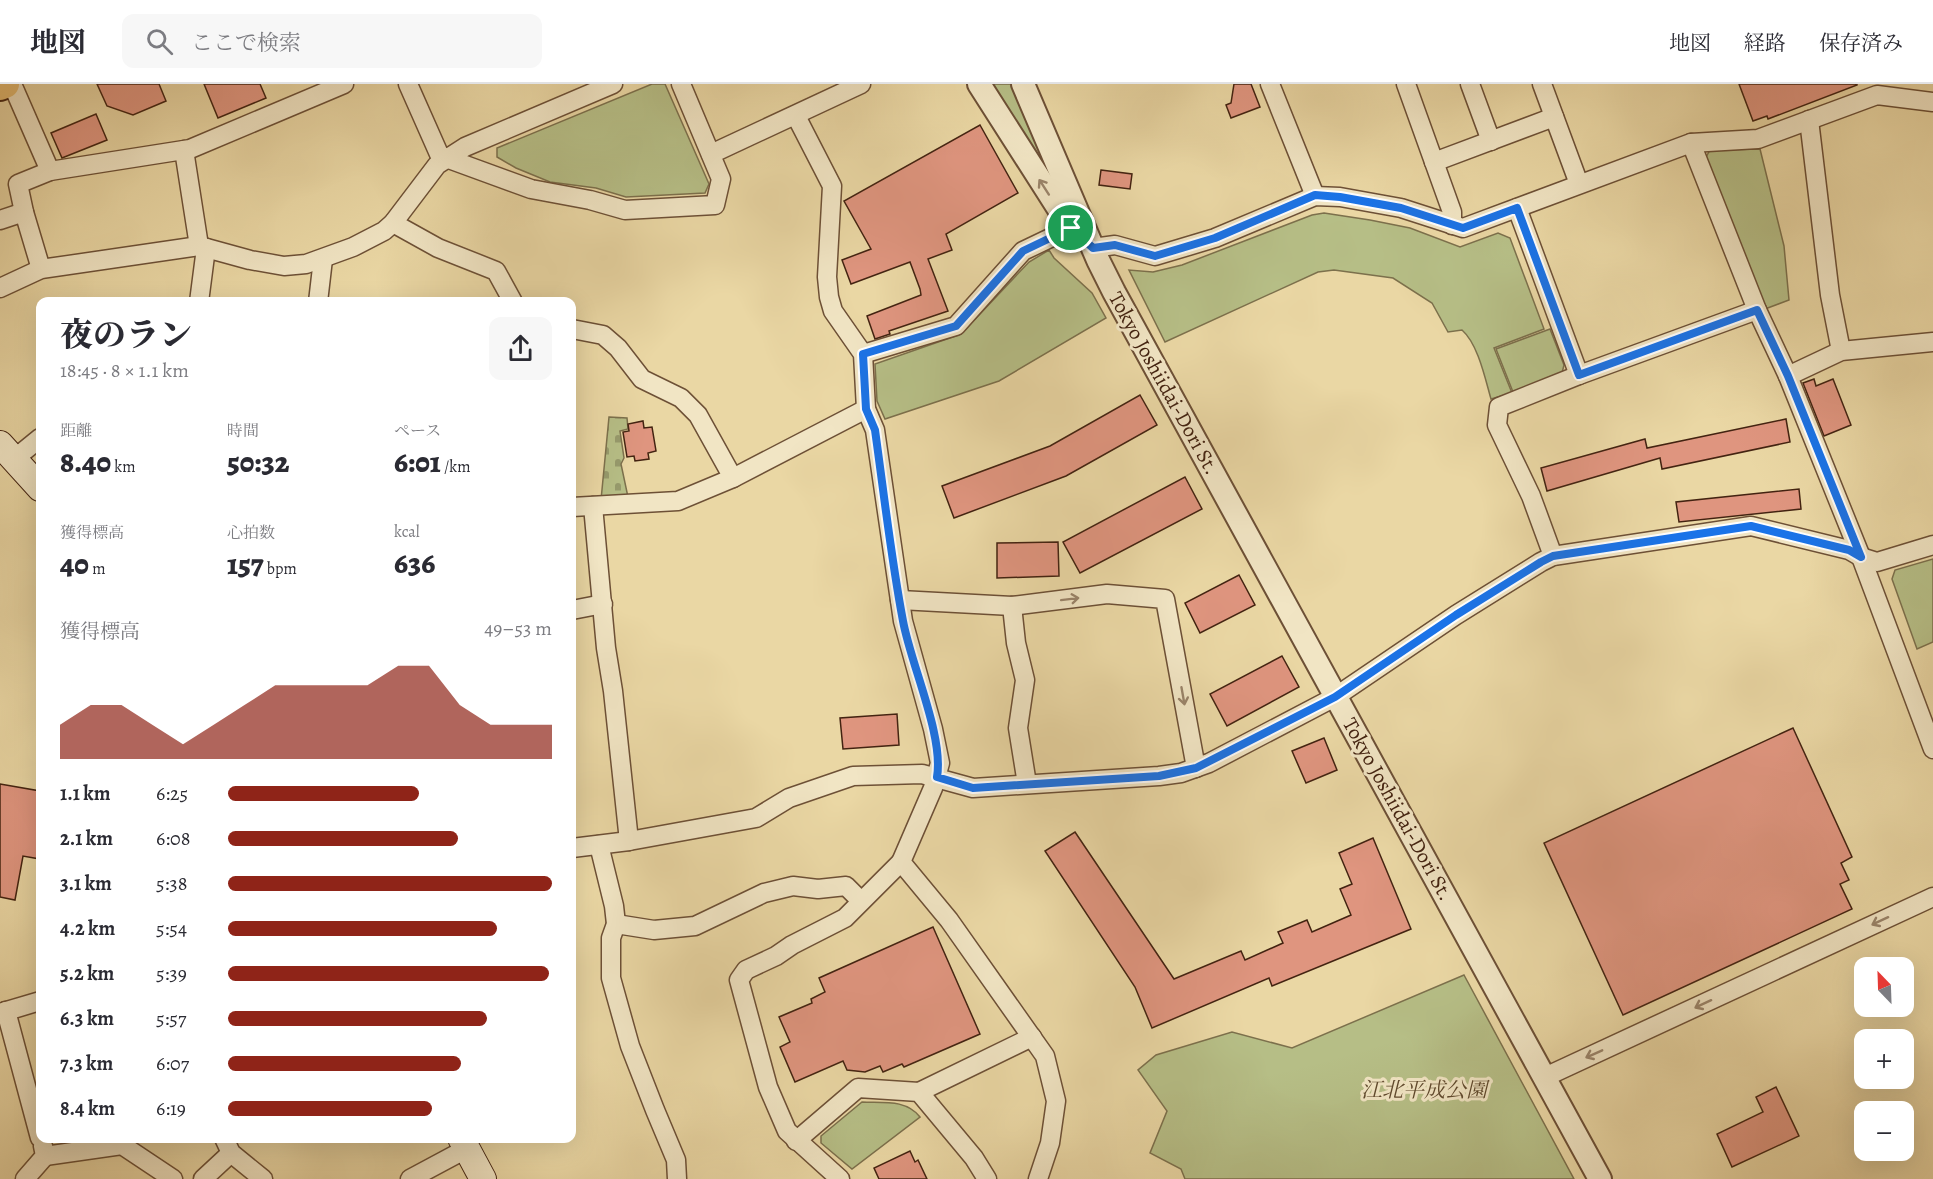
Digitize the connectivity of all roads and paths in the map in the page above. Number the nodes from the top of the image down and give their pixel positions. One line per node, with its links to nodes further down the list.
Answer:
1 (5, 84): 14 (main road)
2 (12, 84): 26 (street)
3 (344, 84): 15 (street)
4 (408, 84): 24 (street)
5 (613, 84): 24 (street)
6 (681, 84): 23 (street)
7 (979, 84): 34 (street, Tokyo Joshiidai-Dori St., one-way to 7)
8 (1023, 84): 36 (street, Tokyo Joshiidai-Dori St.)
9 (1270, 84): 28 (street)
10 (1406, 84): 25 (street)
11 (1470, 84): 20 (street)
12 (1542, 84): 18 (street)
13 (855, 85): 17 (street)
14 (0, 86)
15 (322, 88): 22 (street)
16 (1933, 102): 19 (street)
17 (796, 116): 23 (street); 47 (street)
18 (1554, 117): 20 (street); 27 (street)
19 (1809, 120): 21 (street); 46 (street)
20 (1491, 141): 25 (street)
21 (1691, 143): 27 (street); 43 (street)
22 (184, 150): 26 (street); 35 (street)
23 (711, 154): 24 (street)
24 (446, 158): 32 (street)
25 (1434, 162): 33 (street)
26 (50, 171): 30 (street)
27 (1579, 184): 29 (street)
28 (1315, 195): 33 (street); 36 (street)
29 (1517, 208): 33 (street); 48 (street)
30 (24, 212): 31 (street); 38 (street)
31 (0, 220)
32 (393, 223): 37 (street); 42 (street)
33 (1452, 225)
34 (1071, 228): 36 (street, Tokyo Joshiidai-Dori St.); 47 (street)
35 (202, 247): 37 (street); 38 (street); 40 (street)
36 (1093, 248): 64 (street, Tokyo Joshiidai-Dori St.)
37 (323, 259): 41 (street)
38 (41, 269): 39 (street)
39 (0, 288)
40 (199, 297)
41 (319, 297)
42 (510, 297)
43 (1757, 310): 48 (street); 49 (street)
44 (576, 330): 53 (street)
45 (1933, 342): 46 (street)
46 (1841, 351): 49 (street)
47 (863, 354): 50 (street)
48 (1579, 375): 58 (street)
49 (1788, 376): 59 (street)
50 (866, 409): 53 (street); 60 (street)
51 (36, 440): 52 (street)
52 (6, 452): 54 (main road)
53 (733, 478): 55 (street)
54 (36, 484)
55 (594, 506): 56 (street); 61 (street)
56 (576, 507)
57 (1933, 545): 59 (street)
58 (1553, 556): 59 (street); 64 (street)
59 (1861, 557): 65 (street)
60 (900, 600): 62 (street); 67 (street)
61 (603, 604): 63 (street); 69 (street)
62 (1012, 606): 66 (street, one-way to 66); 68 (street)
63 (576, 609)
64 (1335, 697): 66 (street); 79 (street, Tokyo Joshiidai-Dori St.)
65 (1933, 749)
66 (1196, 768): 68 (street)
67 (937, 777): 68 (street); 69 (street); 72 (street)
68 (1027, 784)
69 (629, 841): 70 (street)
70 (599, 845): 71 (street); 75 (street)
71 (576, 848)
72 (901, 862): 74 (street); 78 (street)
73 (1933, 897): 79 (street, one-way to 79)
74 (861, 901): 75 (street); 82 (street)
75 (616, 924): 93 (street)
76 (36, 1002): 77 (street)
77 (3, 1012): 81 (street)
78 (1032, 1037): 80 (street); 86 (street)
79 (1545, 1077): 96 (street, Tokyo Joshiidai-Dori St.)
80 (919, 1092): 82 (street); 95 (street)
81 (36, 1124)
82 (796, 1141): 94 (street)
83 (42, 1144): 87 (street); 88 (street)
84 (464, 1144): 91 (street); 92 (main road)
85 (228, 1146): 89 (street); 90 (street)
86 (1036, 1178)
87 (25, 1179)
88 (173, 1179)
89 (203, 1179)
90 (264, 1179)
91 (410, 1179)
92 (483, 1179)
93 (677, 1179)
94 (840, 1179)
95 (987, 1179)
96 (1600, 1179)

